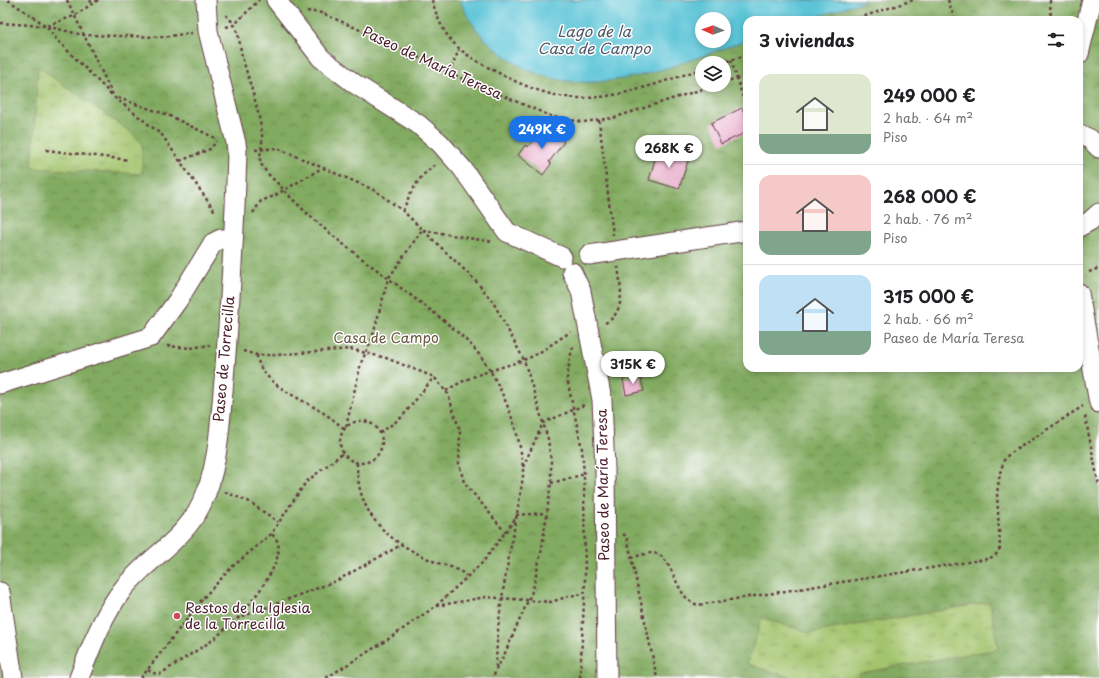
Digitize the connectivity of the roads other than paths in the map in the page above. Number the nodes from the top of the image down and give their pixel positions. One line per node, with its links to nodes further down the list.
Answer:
1 (1092, 0): 4 (street)
2 (270, 3): 11 (street)
3 (213, 5): 10 (street, Paseo de Torrecilla)
4 (1083, 37)
5 (1083, 126): 6 (street)
6 (1092, 141)
7 (1099, 213): 8 (street)
8 (1083, 225)
9 (743, 232): 11 (street)
10 (229, 233): 13 (street); 17 (street, Paseo de Torrecilla)
11 (567, 265): 18 (street, Paseo de María Teresa)
12 (1083, 341): 14 (street)
13 (0, 384)
14 (1088, 402)
15 (0, 592): 16 (street)
16 (13, 678)
17 (79, 678)
18 (607, 678)

